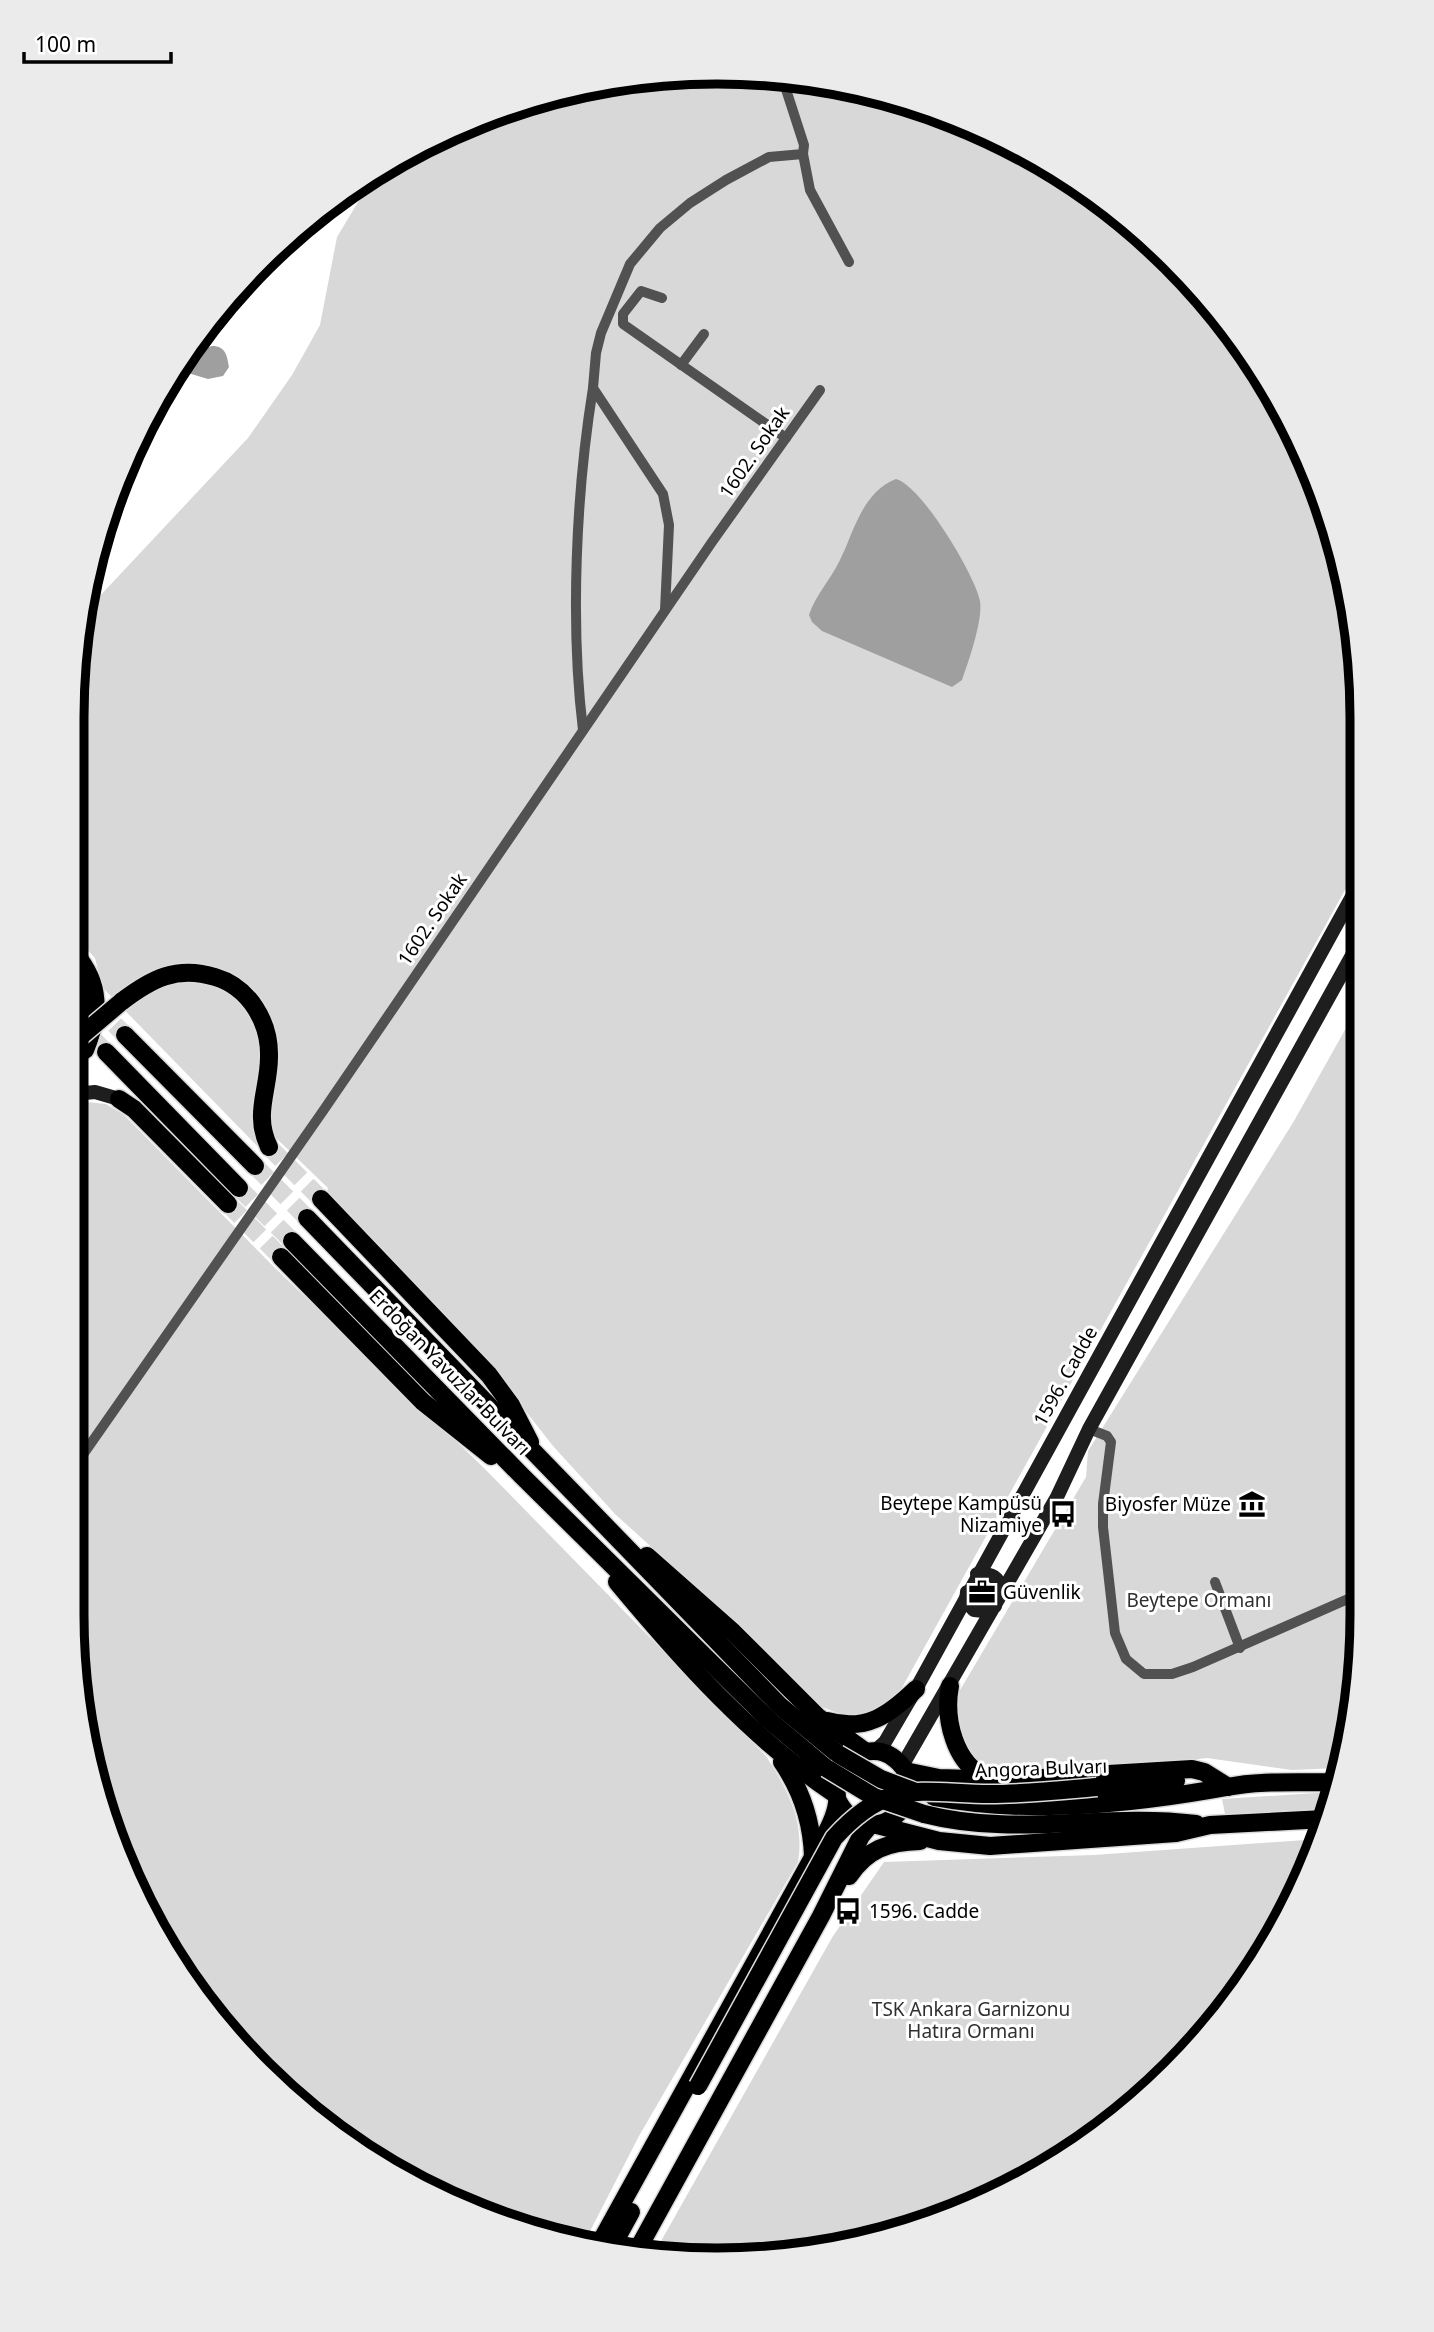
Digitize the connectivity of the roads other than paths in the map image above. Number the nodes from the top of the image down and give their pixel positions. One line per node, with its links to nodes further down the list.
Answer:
1 (785, 88): 2 (street)
2 (803, 155): 3 (street); 7 (street)
3 (849, 262)
4 (662, 298): 6 (street)
5 (704, 334): 6 (street)
6 (681, 365): 9 (street)
7 (593, 388): 10 (street); 11 (street)
8 (820, 390): 9 (street, 1602. Sokak)
9 (786, 438): 10 (street, 1602. Sokak)
10 (665, 610): 11 (street, 1602. Sokak)
11 (583, 730): 32 (street, 1602. Sokak)
12 (1350, 900): 37 (main road, 1596. Cadde)
13 (1350, 958): 31 (main road)
14 (84, 969): 16 (main road)
15 (84, 1000): 16 (main road)
16 (96, 1013): 18 (main road)
17 (125, 1035): 24 (main road)
18 (84, 1038)
19 (84, 1044): 23 (main road, bridge)
20 (106, 1052): 25 (main road)
21 (84, 1093): 22 (main road)
22 (119, 1099): 27 (main road)
23 (269, 1147)
24 (255, 1166)
25 (239, 1188)
26 (321, 1199): 33 (main road)
27 (228, 1204)
28 (307, 1218): 33 (main road, Erdoğan Yavuzlar Bulvarı)
29 (292, 1241): 34 (main road, Erdoğan Yavuzlar Bulvarı)
30 (281, 1257): 34 (main road)
31 (1089, 1429): 39 (main road); 43 (street)
32 (84, 1453)
33 (538, 1458): 35 (main road, Erdoğan Yavuzlar Bulvarı)
34 (521, 1475): 36 (main road, Erdoğan Yavuzlar Bulvarı)
35 (589, 1510): 46 (main road, Erdoğan Yavuzlar Bulvarı); 55 (main road, Erdoğan Yavuzlar Bulvarı, bridge)
36 (579, 1532): 47 (main road, Erdoğan Yavuzlar Bulvarı); 55 (main road, Erdoğan Yavuzlar Bulvarı, bridge)
37 (977, 1574): 39 (main road); 40 (main road, 1596. Cadde)
38 (1215, 1582): 43 (street)
39 (1004, 1591): 42 (main road)
40 (967, 1592): 42 (main road); 45 (main road, 1596. Cadde)
41 (1350, 1598): 43 (street)
42 (995, 1606): 44 (main road)
43 (1240, 1648)
44 (950, 1686): 49 (main road); 51 (main road)
45 (916, 1689): 46 (main road); 48 (main road, 1596. Cadde)
46 (818, 1717): 48 (main road, Erdoğan Yavuzlar Bulvarı)
47 (766, 1739): 54 (main road, Erdoğan Yavuzlar Bulvarı); 60 (main road)
48 (870, 1751): 49 (main road, Erdoğan Yavuzlar Bulvarı); 54 (main road, 1596. Cadde)
49 (904, 1769): 50 (main road, Angora Bulvarı); 57 (main road)
50 (939, 1778): 51 (main road, Angora Bulvarı); 59 (main road)
51 (991, 1779): 53 (main road, Angora Bulvarı)
52 (1327, 1782): 53 (main road, Angora Bulvarı)
53 (1228, 1787): 55 (main road, Angora Bulvarı); 57 (main road, Angora Bulvarı, bridge)
54 (836, 1797): 57 (main road, Erdoğan Yavuzlar Bulvarı); 60 (main road, 1596. Cadde)
55 (927, 1805): 58 (main road)
56 (1315, 1819): 58 (main road)
57 (868, 1821): 59 (main road); 61 (main road); 65 (main road, bridge)
58 (1210, 1825): 59 (main road)
59 (932, 1839): 61 (main road)
60 (813, 1857): 62 (main road, 1596. Cadde)
61 (821, 1916): 63 (main road)
62 (771, 1930): 63 (main road); 64 (main road, 1596. Cadde)
63 (804, 1948): 66 (main road)
64 (603, 2238)
65 (616, 2240)
66 (641, 2244)

